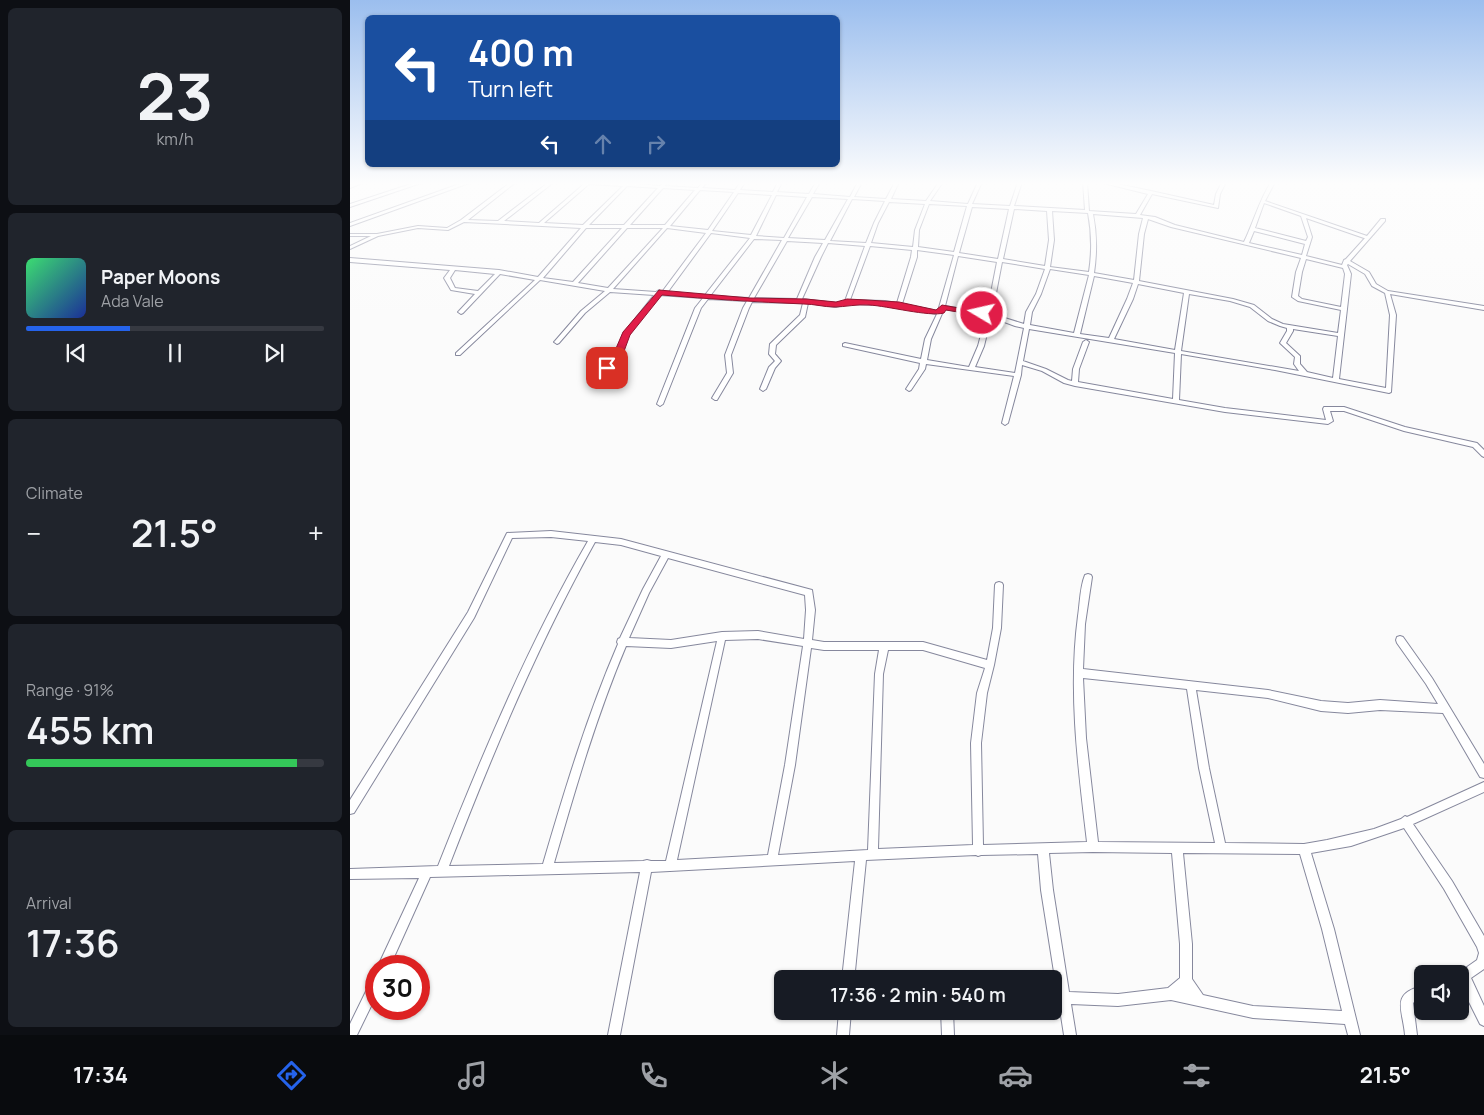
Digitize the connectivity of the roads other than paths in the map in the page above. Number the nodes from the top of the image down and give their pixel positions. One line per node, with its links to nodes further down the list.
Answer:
1 (401, 230): 24 (street)
2 (581, 230): 43 (street)
3 (624, 230): 45 (street)
4 (663, 230): 46 (street)
5 (697, 230): 22 (street)
6 (756, 230): 25 (street)
7 (789, 230): 27 (street)
8 (832, 230): 28 (street)
9 (875, 230): 31 (street)
10 (917, 230): 33 (street)
11 (963, 230): 34 (street)
12 (1006, 230): 37 (street)
13 (1052, 230): 39 (street)
14 (1092, 230): 42 (street)
15 (1141, 230): 44 (street)
16 (1191, 230): 29 (street)
17 (1253, 230): 29 (street)
18 (1259, 230): 30 (street)
19 (1309, 230): 30 (street)
20 (1347, 230): 26 (street)
21 (1373, 230): 26 (street)
22 (709, 232): 25 (street); 47 (street)
23 (350, 235): 24 (street)
24 (377, 235): 32 (street)
25 (753, 236): 27 (street); 51 (street)
26 (1366, 237): 38 (street)
27 (785, 238): 28 (street); 52 (street)
28 (827, 242): 31 (street); 53 (street)
29 (1246, 243): 35 (street)
30 (1308, 243): 35 (street)
31 (868, 245): 33 (street); 55 (street)
32 (350, 248)
33 (915, 249): 34 (street); 56 (street)
34 (957, 254): 37 (street); 59 (street)
35 (1306, 257): 38 (street); 57 (street)
36 (350, 260): 40 (street)
37 (999, 260): 39 (street); 61 (street)
38 (1345, 264): 49 (street); 57 (street)
39 (1048, 267): 42 (street); 62 (street)
40 (453, 268): 41 (street); 50 (street)
41 (499, 272): 43 (street); 50 (street)
42 (1092, 274): 44 (street); 64 (street)
43 (540, 278): 45 (street); 71 (street)
44 (1135, 282): 48 (street); 66 (street)
45 (574, 284): 46 (street)
46 (609, 290): 47 (street); 67 (street)
47 (662, 292): 51 (street); 77 (street)
48 (1187, 292): 63 (street); 70 (street)
49 (1387, 292): 58 (street); 78 (street)
50 (478, 293): 60 (street)
51 (708, 296): 52 (street); 84 (street)
52 (750, 300): 53 (street); 82 (street)
53 (799, 301): 54 (street)
54 (806, 301): 55 (street); 80 (street)
55 (847, 302): 56 (street)
56 (899, 305): 59 (street)
57 (1342, 308): 65 (street)
58 (1483, 309)
59 (941, 310): 61 (street); 72 (street)
60 (461, 312)
61 (990, 315): 62 (street); 74 (street)
62 (1027, 326): 64 (street); 73 (street)
63 (1290, 326): 65 (street); 75 (street)
64 (1080, 334): 66 (street); 68 (street)
65 (1340, 335): 78 (street)
66 (1108, 339): 68 (street); 70 (street)
67 (557, 342)
68 (1086, 342): 79 (street)
69 (845, 345): 72 (street)
70 (1178, 352): 75 (street); 83 (street)
71 (458, 354)
72 (924, 361): 74 (street); 81 (street)
73 (1019, 362): 76 (street); 79 (street)
74 (972, 368): 76 (street)
75 (1304, 373): 78 (street)
76 (1018, 375): 85 (street)
77 (597, 377)
78 (1336, 380)
79 (1075, 384): 83 (street)
80 (763, 389)
81 (909, 389)
82 (715, 398)
83 (1176, 401): 86 (street)
84 (660, 404)
85 (1005, 423)
86 (1484, 454)
87 (593, 539): 88 (street); 102 (street); 116 (street)
88 (666, 554): 93 (street); 94 (street)
89 (1088, 577): 97 (street)
90 (999, 585): 96 (street)
91 (722, 636): 93 (street); 94 (street); 113 (street)
92 (1400, 640): 99 (street)
93 (621, 642): 114 (street)
94 (807, 644): 95 (street); 111 (street)
95 (884, 647): 96 (street); 110 (street)
96 (990, 665): 109 (street)
97 (1078, 673): 98 (street); 104 (street)
98 (1191, 686): 99 (street); 107 (street)
99 (1445, 709): 100 (street)
100 (1484, 773)
101 (1484, 787): 103 (street)
102 (350, 809)
103 (1405, 821): 108 (street); 118 (street)
104 (1093, 847): 105 (street); 106 (street)
105 (1043, 848): 109 (street); 123 (street)
106 (1177, 848): 107 (street); 125 (street)
107 (1221, 848): 108 (street)
108 (1304, 849): 133 (street)
109 (978, 851): 110 (street)
110 (867, 854): 111 (street); 122 (street)
111 (772, 860): 113 (street)
112 (647, 866): 113 (street); 114 (street); 138 (street)
113 (670, 866)
114 (547, 869): 116 (street)
115 (427, 872): 116 (street); 117 (street); 120 (street)
116 (441, 872)
117 (350, 874)
118 (1480, 934): 119 (street)
119 (1484, 951)
120 (389, 955)
121 (1484, 956): 124 (street)
122 (849, 970)
123 (1055, 970)
124 (1469, 973)
125 (1186, 981): 127 (street); 130 (street)
126 (1469, 991): 136 (street)
127 (1171, 994): 129 (street); 130 (street)
128 (1414, 994): 143 (street)
129 (1062, 997)
130 (1199, 1000): 133 (street)
131 (365, 1007): 137 (street)
132 (1062, 1010): 141 (street)
133 (1350, 1018): 142 (street)
134 (844, 1020): 139 (street)
135 (948, 1020): 140 (street)
136 (1484, 1020)
137 (352, 1035)
138 (614, 1035)
139 (843, 1035)
140 (948, 1035)
141 (1070, 1035)
142 (1354, 1035)
143 (1411, 1035)

